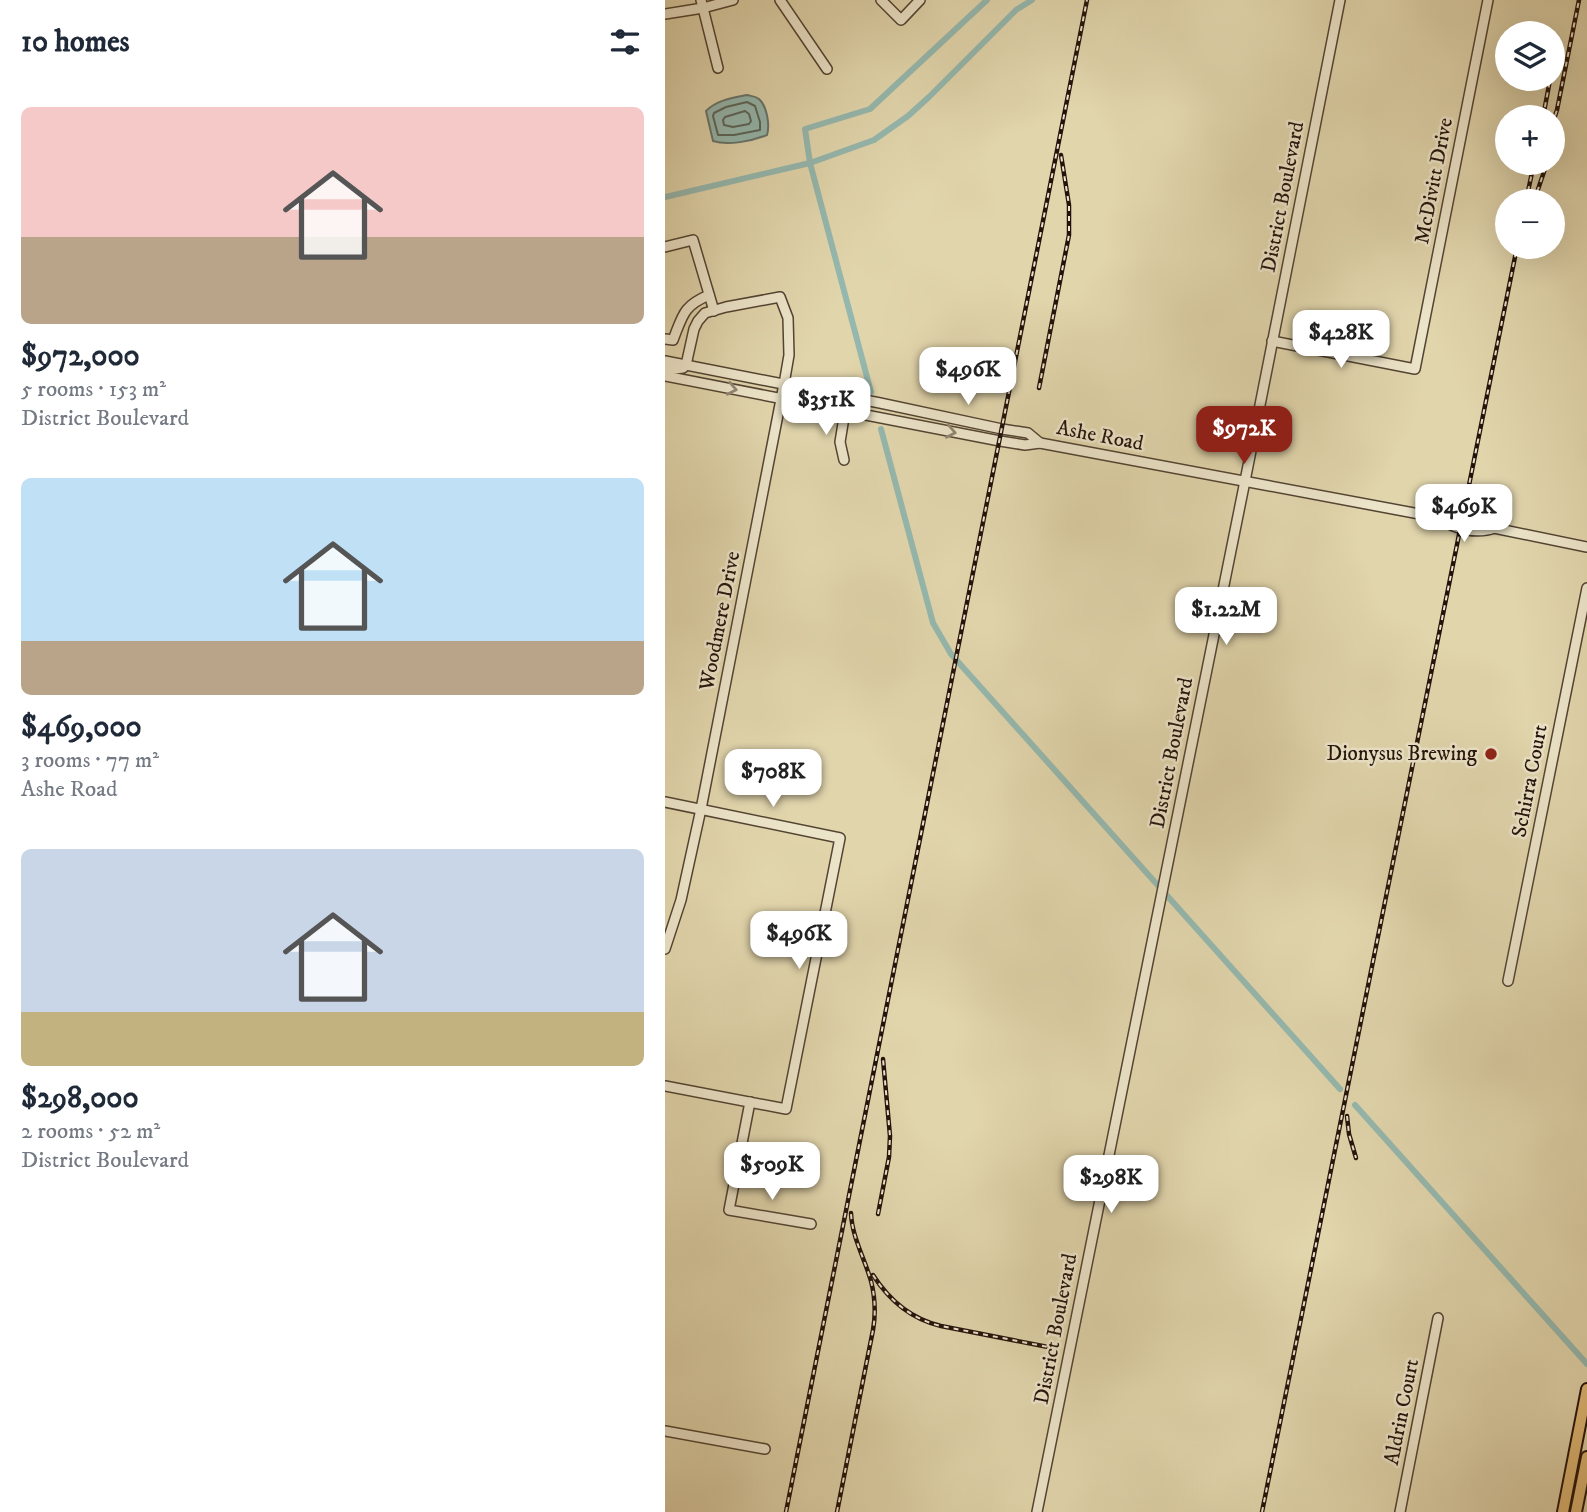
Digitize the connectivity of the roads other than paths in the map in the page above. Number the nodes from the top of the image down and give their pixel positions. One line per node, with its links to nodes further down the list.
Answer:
1 (733, 0): 7 (street)
2 (781, 0): 10 (street)
3 (881, 0): 4 (street)
4 (920, 0)
5 (1340, 0): 15 (street, District Boulevard)
6 (1488, 0): 15 (street, McDivitt Drive)
7 (702, 4): 8 (street); 9 (street)
8 (665, 14)
9 (718, 68)
10 (827, 69)
11 (665, 247): 12 (street)
12 (709, 295): 13 (street); 14 (street)
13 (714, 311): 17 (street); 20 (street, Woodmere Drive)
14 (665, 339)
15 (1272, 341): 25 (street, District Boulevard)
16 (665, 361): 17 (street, Ashe Road)
17 (686, 365): 18 (street); 20 (street, Ashe Road)
18 (665, 368)
19 (665, 376): 21 (street, Ashe Road, one-way to 21)
20 (784, 384): 21 (street, Woodmere Drive); 23 (street, Ashe Road)
21 (782, 398): 22 (street, Ashe Road); 29 (street, Woodmere Drive)
22 (845, 411): 23 (street, Ashe Road, one-way to 23); 24 (street)
23 (1040, 443): 25 (street, Ashe Road)
24 (844, 460)
25 (1245, 481): 26 (street, Ashe Road); 42 (street, District Boulevard)
26 (1587, 547)
27 (1587, 588): 31 (street, Schirra Court)
28 (665, 802): 29 (street)
29 (701, 809): 30 (street, Woodmere Drive); 33 (street)
30 (665, 949)
31 (1508, 981)
32 (665, 1086): 33 (street)
33 (750, 1102): 34 (street)
34 (811, 1224)
35 (1438, 1318): 43 (street, Aldrin Court)
36 (1586, 1394): 37 (main road); 41 (main road)
37 (1587, 1418)
38 (665, 1431): 39 (street)
39 (765, 1449)
40 (1587, 1457): 45 (main road)
41 (1572, 1467): 44 (main road); 45 (main road)
42 (1037, 1512)
43 (1400, 1512)
44 (1563, 1512)
45 (1575, 1512)

